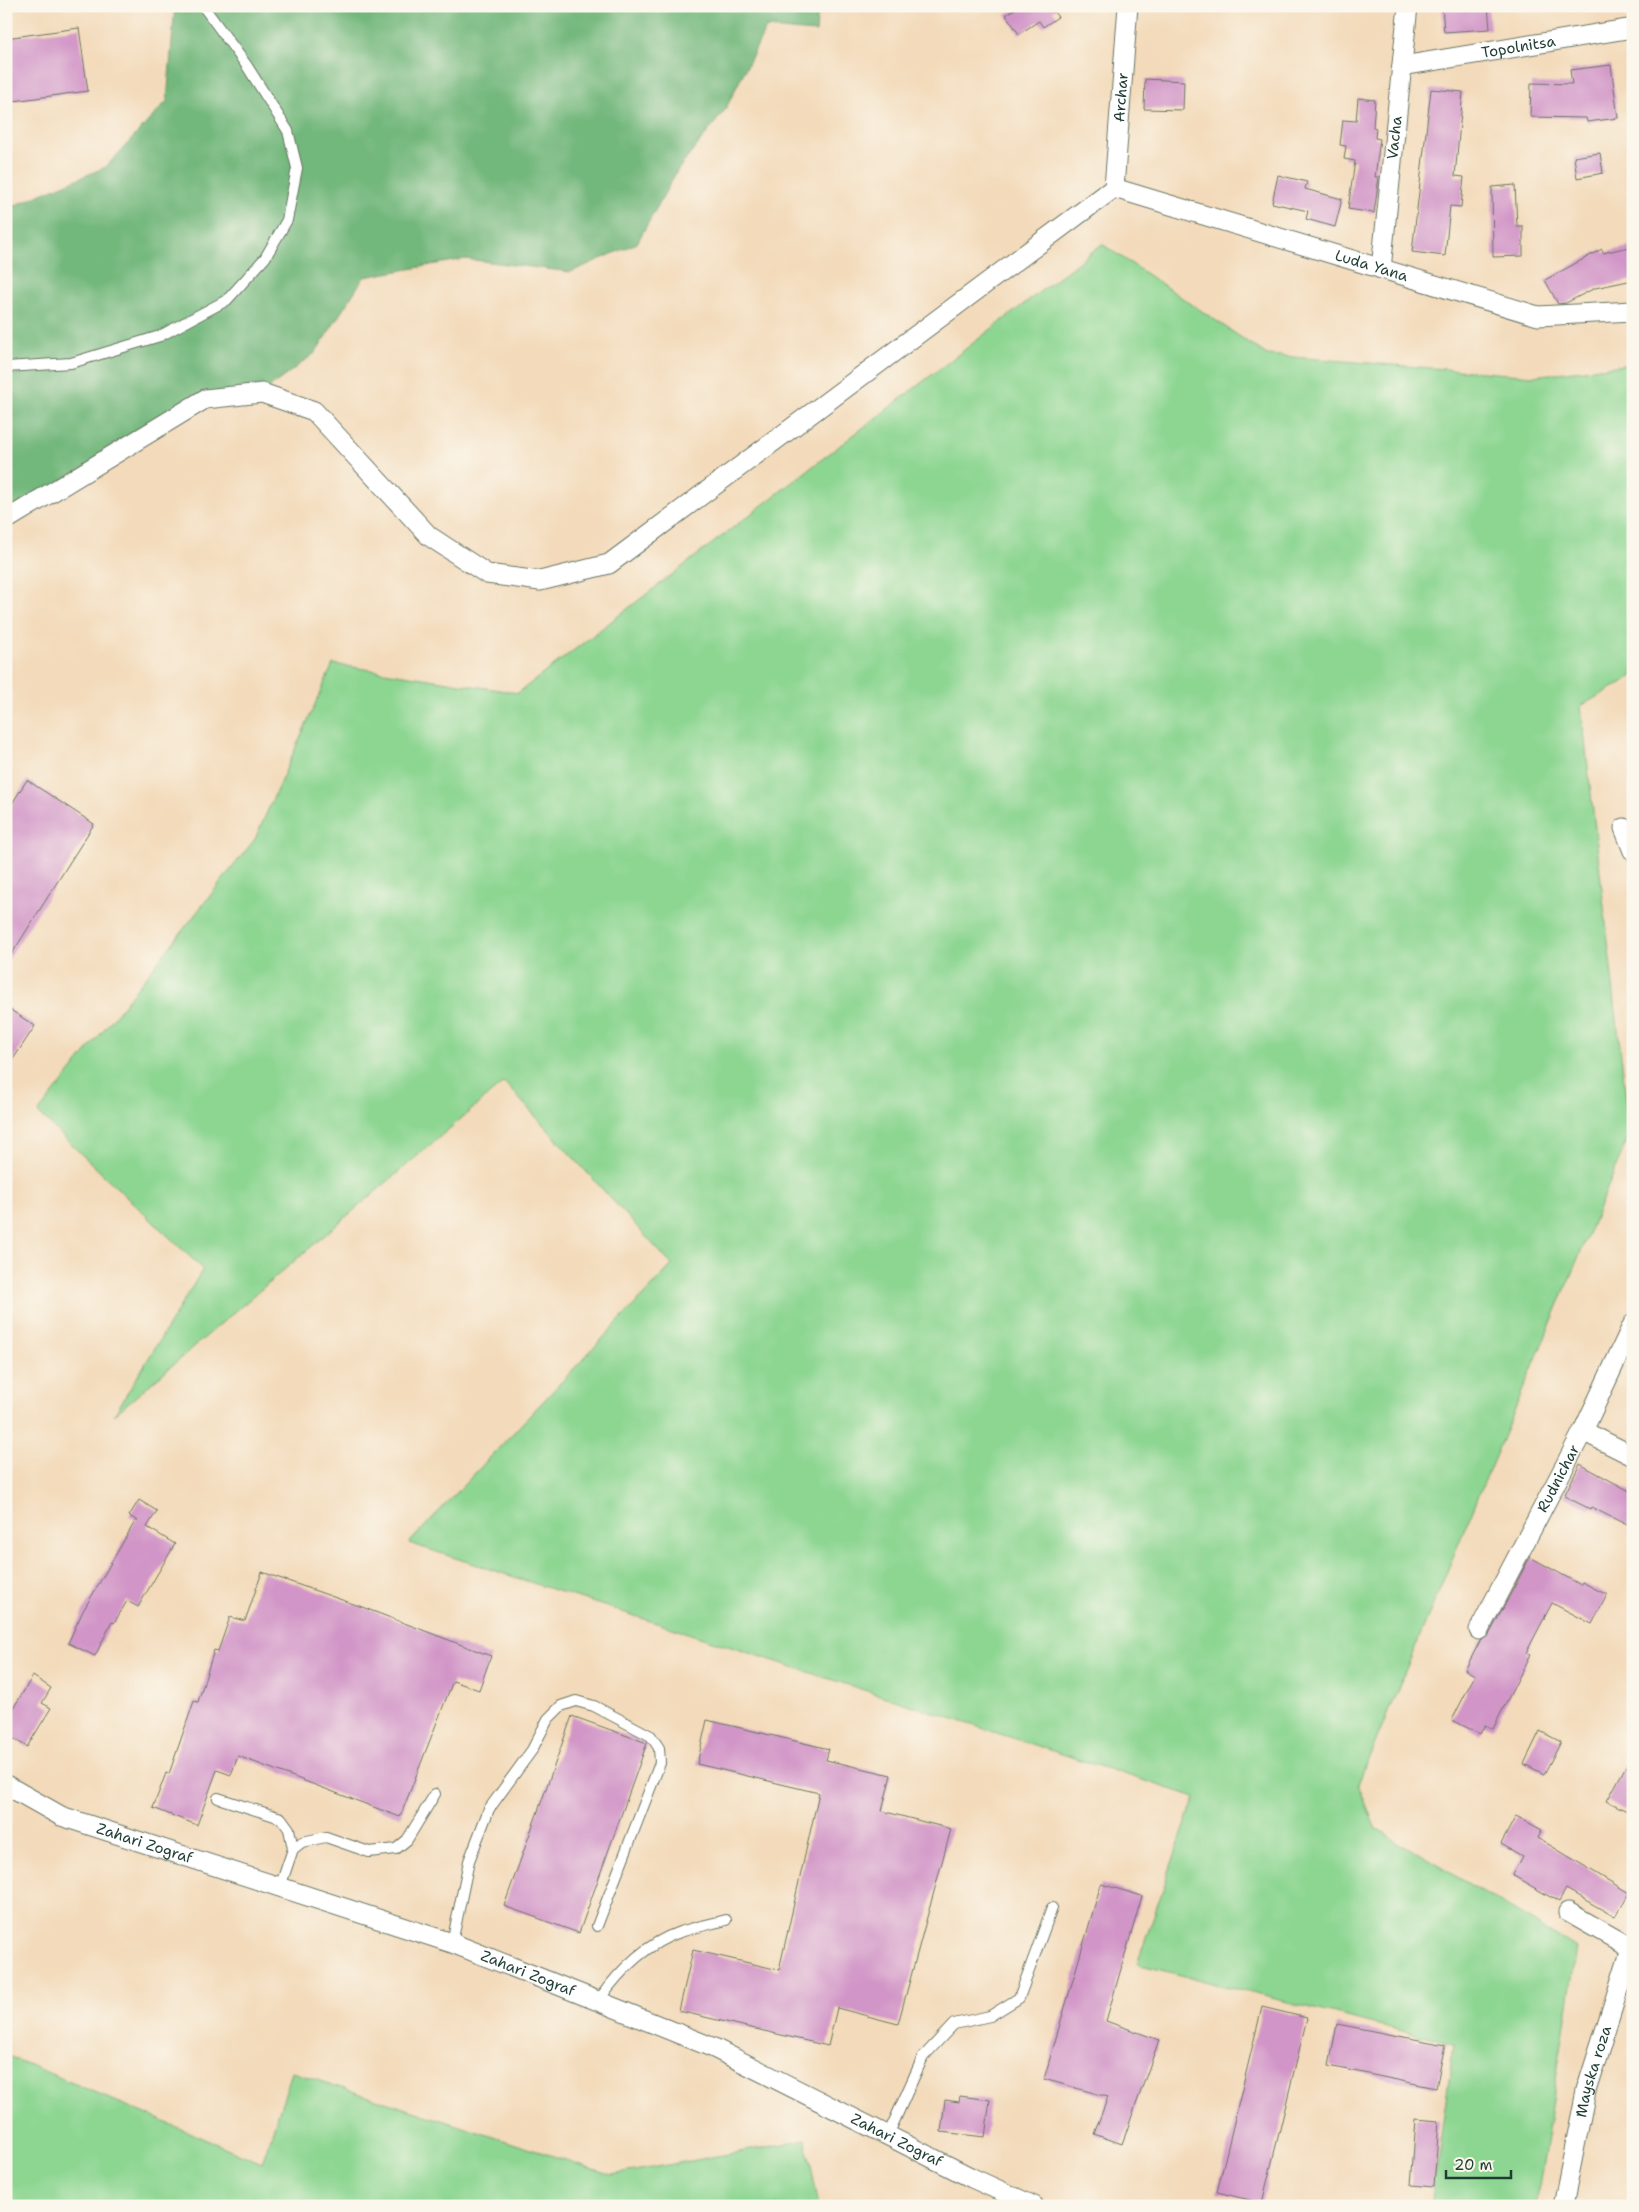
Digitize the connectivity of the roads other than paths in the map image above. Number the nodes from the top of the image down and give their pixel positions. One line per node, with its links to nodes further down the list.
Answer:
1 (203, 6): 9 (lane)
2 (1128, 6): 6 (street, Archar)
3 (1408, 6): 5 (street, Vacha)
4 (1633, 28): 5 (street, Topolnitsa)
5 (1402, 66): 7 (street, Vacha)
6 (1114, 188): 7 (street, Luda Yana); 10 (street)
7 (1381, 269): 8 (street, Luda Yana)
8 (1633, 311)
9 (6, 367)
10 (6, 520)
11 (1624, 828): 12 (street)
12 (1633, 851)
13 (1633, 1324): 14 (street, Rudnichar)
14 (1583, 1431): 15 (street); 16 (street, Rudnichar)
15 (1633, 1456)
16 (1479, 1630)
17 (6, 1785): 21 (street, Zahari Zograf)
18 (435, 1794): 20 (lane)
19 (218, 1798): 20 (lane)
20 (293, 1849): 21 (lane)
21 (280, 1887): 26 (street, Zahari Zograf)
22 (1052, 1908): 29 (lane)
23 (1568, 1912): 27 (street)
24 (726, 1920): 28 (lane)
25 (597, 1926): 26 (lane)
26 (452, 1943): 28 (street, Zahari Zograf)
27 (1632, 1946): 32 (street, Mayska roza)
28 (598, 2001): 29 (street, Zahari Zograf)
29 (888, 2135): 30 (street, Zahari Zograf)
30 (1002, 2198): 31 (street, Zahari Zograf)
31 (1034, 2206)
32 (1563, 2206)

